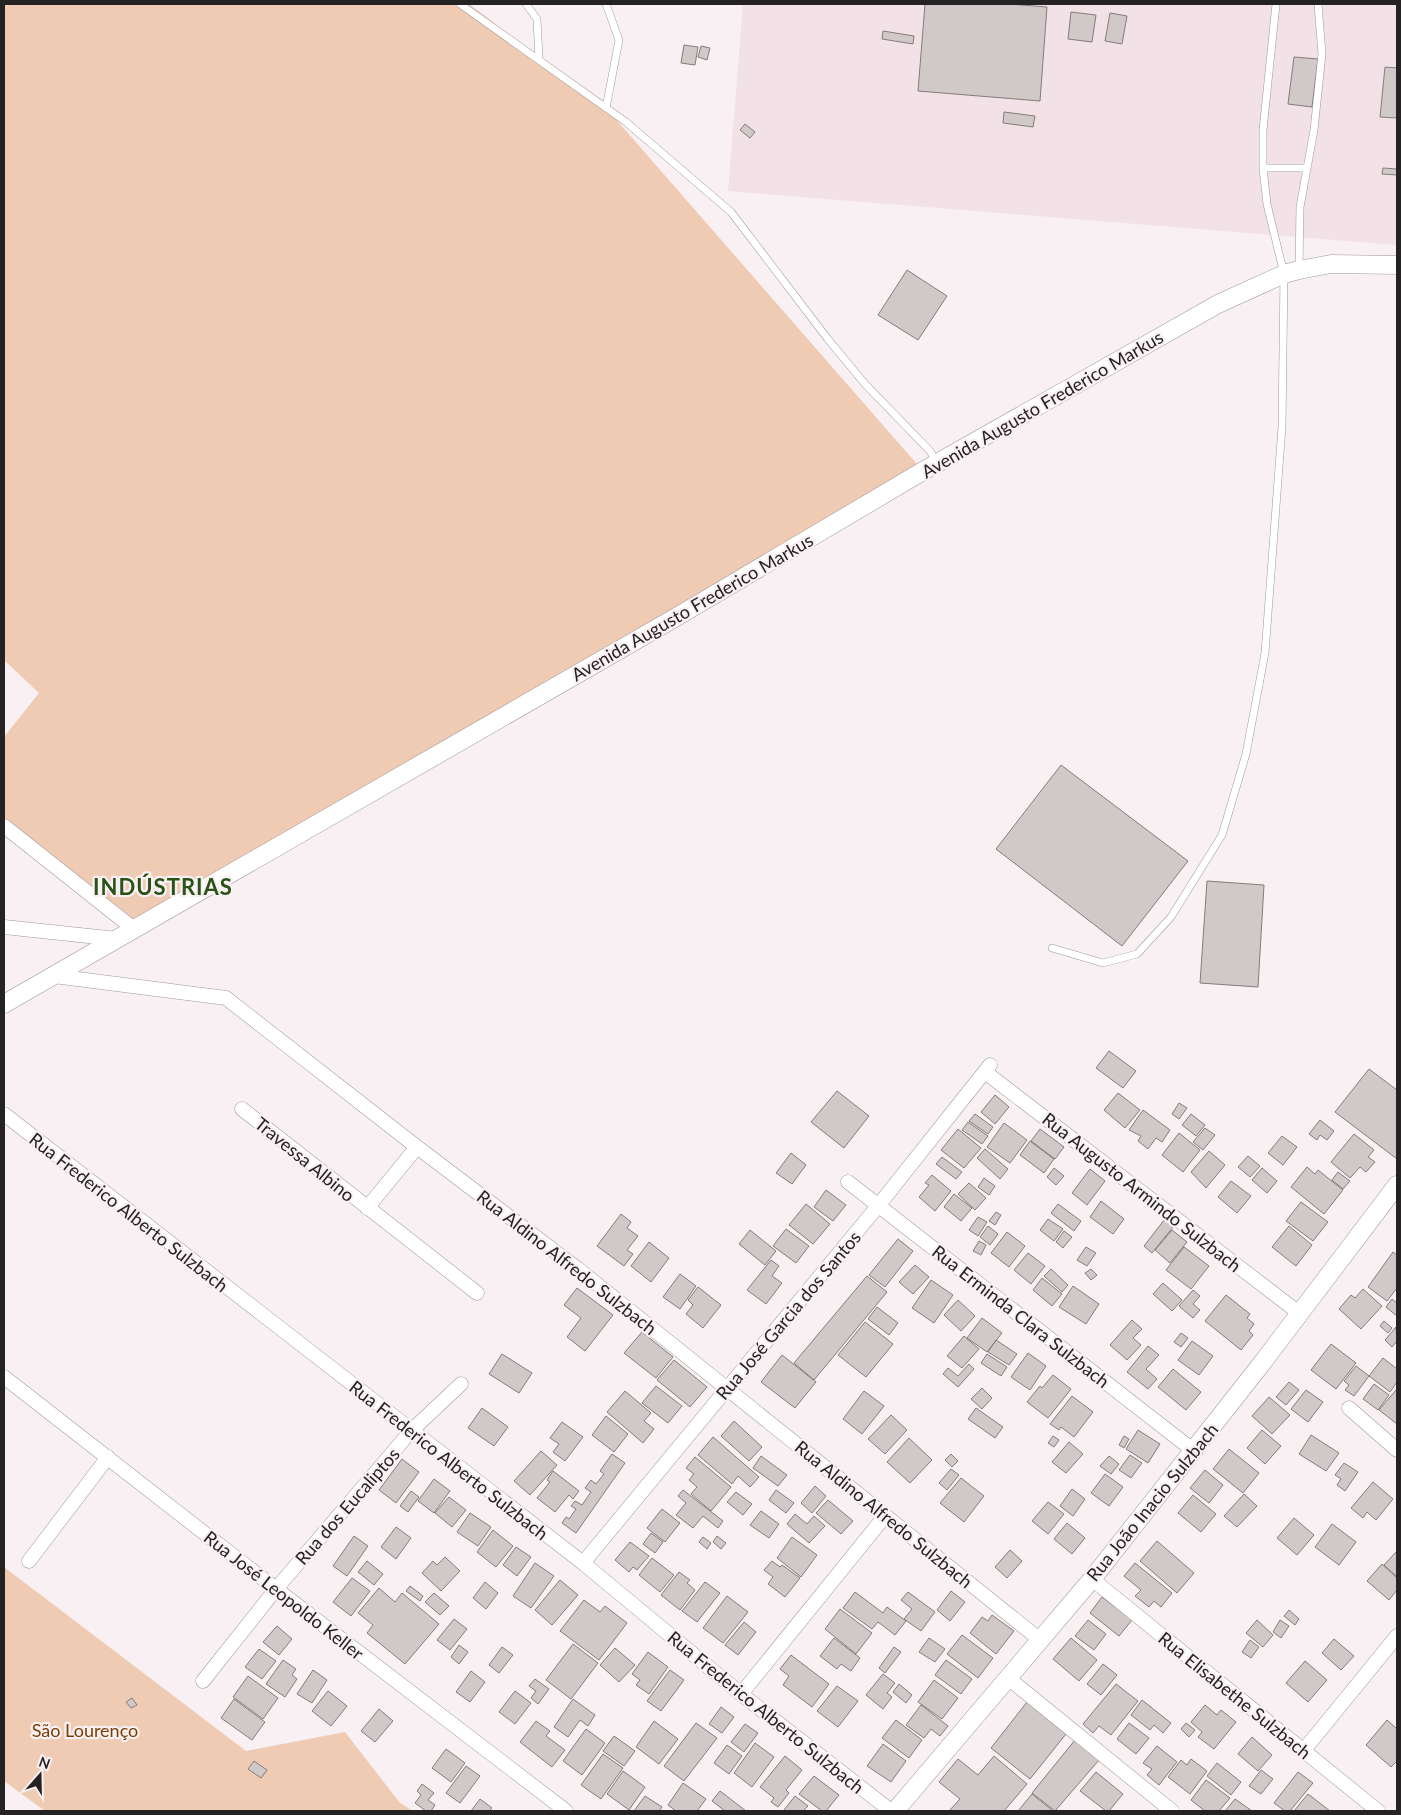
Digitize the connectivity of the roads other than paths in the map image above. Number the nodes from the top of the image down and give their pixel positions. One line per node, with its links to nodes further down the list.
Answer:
1 (460, 4): 6 (lane)
2 (526, 4): 6 (lane)
3 (606, 4): 7 (lane)
4 (1276, 4): 8 (lane)
5 (1318, 4): 9 (lane)
6 (539, 59): 7 (lane)
7 (606, 108): 12 (lane)
8 (1263, 168): 9 (lane); 11 (lane)
9 (1306, 168): 11 (lane)
10 (1397, 265): 11 (street, Avenida Augusto Frederico Markus)
11 (1291, 272): 12 (street, Avenida Augusto Frederico Markus); 17 (lane)
12 (938, 463): 15 (street, Avenida Augusto Frederico Markus)
13 (4, 826): 15 (street)
14 (4, 927): 16 (street)
15 (134, 929): 16 (street, Avenida Augusto Frederico Markus)
16 (117, 938): 18 (street, Avenida Augusto Frederico Markus)
17 (1052, 948)
18 (54, 976): 19 (street, Avenida Augusto Frederico Markus); 23 (street, Rua Aldino Alfredo Sulzbach)
19 (4, 1004)
20 (987, 1069): 26 (street, Rua José Garcia dos Santos); 29 (street, Rua Augusto Armindo Sulzbach)
21 (242, 1109): 27 (street, Travessa Albino)
22 (4, 1114): 34 (street, Rua Frederico Alberto Sulzbach)
23 (417, 1147): 27 (street, Travessa Albino); 32 (street, Rua Aldino Alfredo Sulzbach)
24 (848, 1182): 26 (street, Rua Erminda Clara Sulzbach)
25 (1397, 1185): 29 (street, Rua João Inacio Sulzbach)
26 (878, 1206): 32 (street, Rua José Garcia dos Santos); 36 (street, Rua Erminda Clara Sulzbach)
27 (367, 1208): 28 (street, Travessa Albino)
28 (476, 1293)
29 (1299, 1313): 36 (street, Rua João Inacio Sulzbach)
30 (4, 1377): 37 (street, Rua José Leopoldo Keller)
31 (461, 1384): 34 (street, Rua dos Eucaliptos)
32 (727, 1388): 38 (street, Rua Aldino Alfredo Sulzbach); 40 (street, Rua José Garcia dos Santos)
33 (1349, 1408): 35 (street)
34 (411, 1431): 40 (street, Rua Frederico Alberto Sulzbach); 42 (street, Rua dos Eucaliptos)
35 (1397, 1450)
36 (1194, 1451): 41 (street, Rua João Inacio Sulzbach)
37 (108, 1457): 39 (street); 42 (street, Rua José Leopoldo Keller)
38 (885, 1516): 44 (street, Rua Aldino Alfredo Sulzbach); 47 (street)
39 (29, 1561)
40 (583, 1563): 47 (street, Rua Frederico Alberto Sulzbach)
41 (1092, 1578): 44 (street, Rua João Inacio Sulzbach); 48 (street, Rua Elisabethe Sulzbach)
42 (276, 1589): 46 (street, Rua dos Eucaliptos); 49 (street, Rua José Leopoldo Keller)
43 (1397, 1636): 48 (street)
44 (1039, 1639): 45 (street, Rua João Inacio Sulzbach)
45 (1008, 1678): 51 (street, Rua João Inacio Sulzbach); 52 (street)
46 (203, 1681)
47 (740, 1694): 50 (street, Rua Frederico Alberto Sulzbach)
48 (1304, 1750): 53 (street, Rua Elisabethe Sulzbach)
49 (566, 1811)
50 (891, 1811)
51 (895, 1811)
52 (1172, 1811)
53 (1378, 1811)

